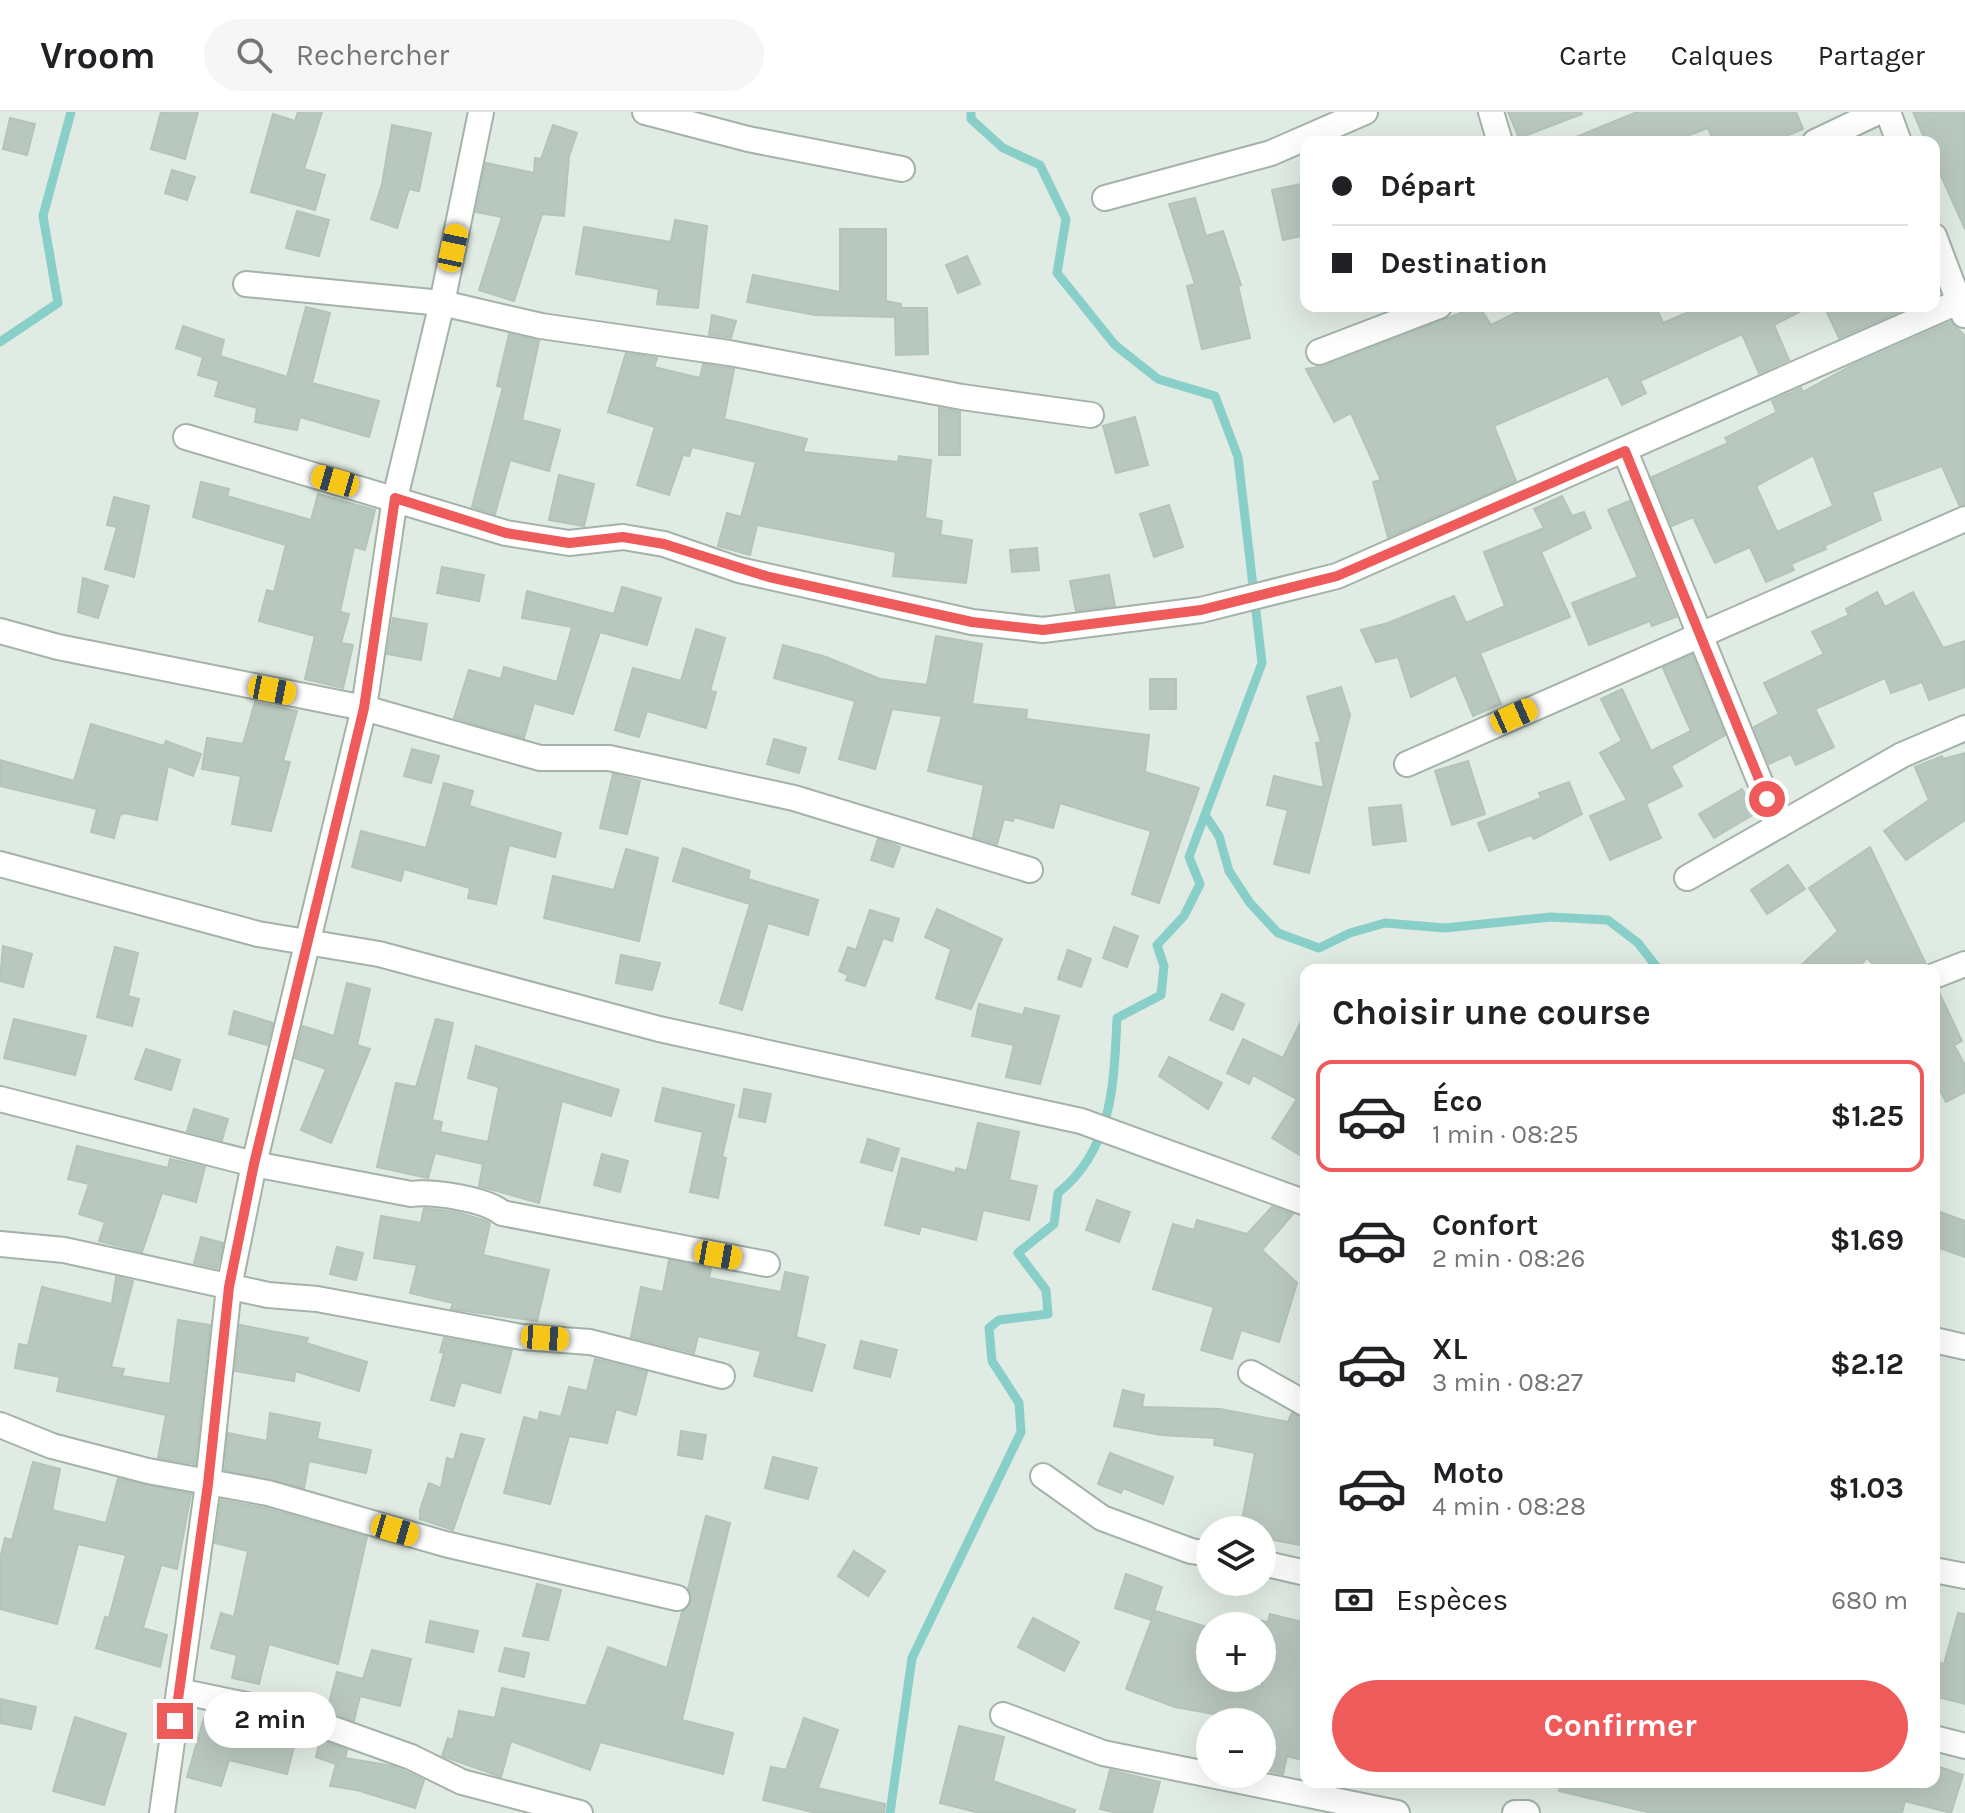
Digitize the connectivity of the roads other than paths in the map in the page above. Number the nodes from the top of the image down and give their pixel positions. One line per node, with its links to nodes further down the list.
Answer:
1 (481, 112): 16 (street)
2 (645, 112): 12 (street)
3 (1365, 112): 7 (street)
4 (1491, 112): 8 (street)
5 (1878, 112): 9 (street)
6 (1888, 112): 10 (street)
7 (1310, 136)
8 (1498, 136)
9 (1828, 136)
10 (1897, 136)
11 (1300, 140): 13 (street)
12 (902, 169)
13 (1105, 198)
14 (1940, 250): 17 (street)
15 (246, 284): 16 (street)
16 (442, 303): 20 (street); 23 (street)
17 (1963, 306): 22 (street)
18 (1423, 312): 19 (street)
19 (1319, 352)
20 (1091, 415)
21 (186, 437): 23 (street)
22 (1625, 451): 23 (street); 26 (street)
23 (395, 498): 27 (street)
24 (1965, 519): 26 (street)
25 (0, 631): 27 (street)
26 (1702, 634): 29 (street); 30 (street)
27 (364, 708): 32 (street); 34 (street)
28 (1965, 728): 30 (street)
29 (1407, 764)
30 (1778, 826): 33 (street)
31 (0, 864): 34 (street)
32 (1030, 870)
33 (1687, 878)
34 (308, 943): 38 (street); 39 (street)
35 (1965, 964): 36 (street)
36 (1940, 974)
37 (0, 1099): 38 (street)
38 (254, 1164): 41 (street); 42 (street)
39 (1300, 1201)
40 (0, 1244): 42 (street)
41 (767, 1264)
42 (229, 1287): 46 (street); 50 (street)
43 (1940, 1341): 44 (street)
44 (1965, 1347)
45 (1251, 1373): 47 (street)
46 (722, 1376)
47 (1300, 1401)
48 (0, 1425): 50 (street)
49 (1043, 1476): 51 (street)
50 (208, 1484): 56 (street); 57 (street)
51 (1196, 1552)
52 (1276, 1566): 54 (street)
53 (1940, 1571): 55 (street)
54 (1300, 1572)
55 (1965, 1576)
56 (677, 1598)
57 (179, 1691): 61 (street); 62 (street)
58 (1003, 1715): 63 (street)
59 (1940, 1740): 60 (street)
60 (1965, 1746)
61 (162, 1813)
62 (580, 1813)
63 (1397, 1813)
64 (1515, 1813): 65 (street)
65 (1527, 1813)

